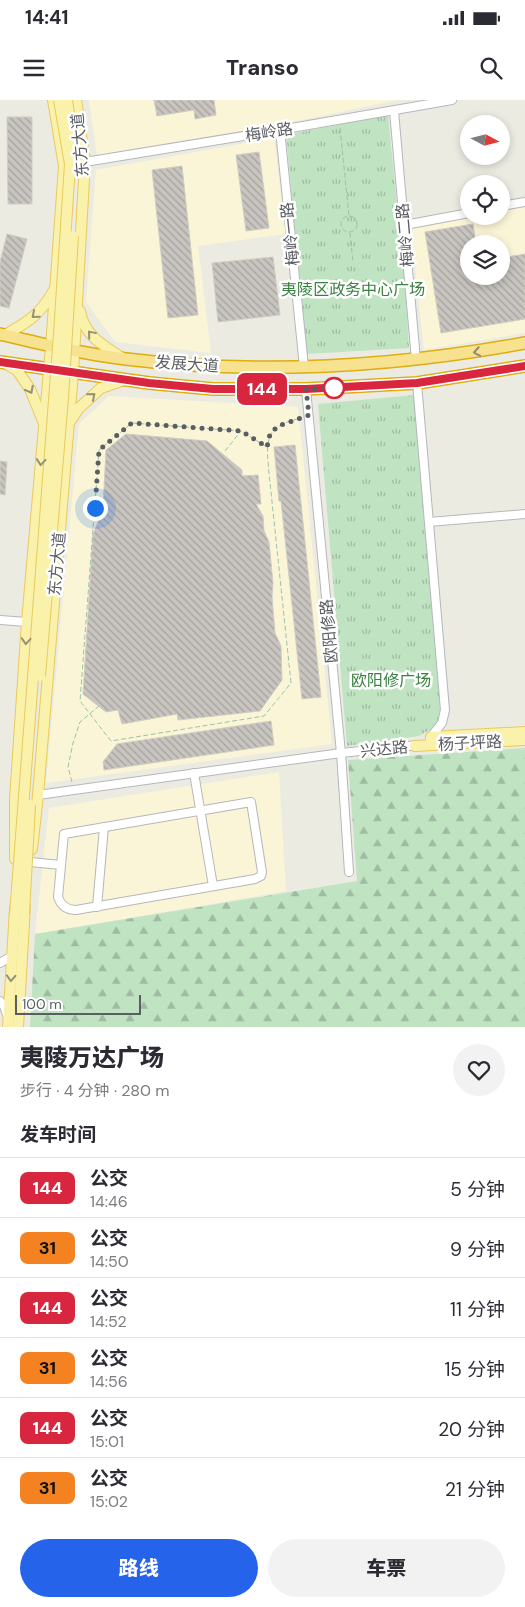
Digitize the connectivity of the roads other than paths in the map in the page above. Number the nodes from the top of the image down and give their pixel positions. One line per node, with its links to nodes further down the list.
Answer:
1 (53, 100): 13 (main road, 东方大道)
2 (59, 100): 49 (main road, bridge)
3 (67, 100): 49 (main road, bridge)
4 (76, 100): 8 (main road, 东方大道)
5 (452, 100): 6 (street, 梅岭路)
6 (394, 111): 7 (street, 梅岭路); 12 (street, 梅岭二路)
7 (280, 130): 8 (street, 梅岭路); 23 (street, 梅岭一路)
8 (85, 162): 14 (main road, 东方大道)
9 (525, 202): 10 (street)
10 (510, 204)
11 (460, 214): 12 (street)
12 (405, 225): 20 (street, 梅岭二路)
13 (56, 287): 15 (main road, one-way to 15); 17 (main road, 东方大道)
14 (77, 295): 18 (main road, 东方大道); 19 (main road, one-way to 14)
15 (2, 335): 17 (highway, 发展大道)
16 (525, 343): 20 (highway, 发展大道, one-way to 20)
17 (51, 347): 18 (highway, 发展大道); 24 (main road, 东方大道)
18 (74, 350): 19 (highway, 发展大道); 25 (main road, 东方大道)
19 (125, 359): 23 (highway, 发展大道)
20 (416, 360): 23 (highway, 发展大道)
21 (3, 363): 24 (highway, 发展大道); 29 (main road, one-way to 29)
22 (525, 366): 27 (highway, 发展大道)
23 (304, 367)
24 (49, 370): 25 (highway, 发展大道); 29 (main road, 东方大道)
25 (73, 373): 26 (highway, 发展大道); 30 (main road, 东方大道)
26 (124, 380): 28 (highway, 发展大道); 30 (main road, one-way to 26)
27 (417, 383): 28 (highway, 发展大道); 32 (street, 兴达路)
28 (306, 389): 39 (street, 欧阳修路)
29 (44, 424): 34 (main road, 东方大道, one-way to 34)
30 (68, 424): 41 (main road, 东方大道)
31 (525, 514): 32 (street)
32 (430, 522): 36 (street, 兴达路)
33 (0, 620): 34 (street)
34 (27, 622): 49 (main road, 东方大道, one-way to 49)
35 (525, 732): 36 (main road, 杨子坪路)
36 (431, 736): 38 (street, 兴达路)
37 (525, 740): 38 (main road, 杨子坪路)
38 (415, 746): 39 (street, 兴达路)
39 (341, 753): 40 (street, 兴达路); 46 (street, 欧阳修路)
40 (194, 774): 41 (street, 兴达路); 42 (street)
41 (38, 795): 44 (main road, 东方大道)
42 (201, 811): 43 (street); 47 (street); 48 (street)
43 (104, 827): 45 (street); 48 (street)
44 (30, 862): 45 (street); 49 (main road, 东方大道)
45 (60, 865): 48 (street)
46 (349, 872)
47 (213, 886)
48 (98, 906)
49 (19, 914): 50 (main road, 东方大道); 54 (main road, 东方大道)
50 (12, 956): 51 (street); 53 (main road, 东方大道, one-way to 53)
51 (0, 963)
52 (0, 1001): 53 (street)
53 (8, 1022)
54 (18, 1027)

